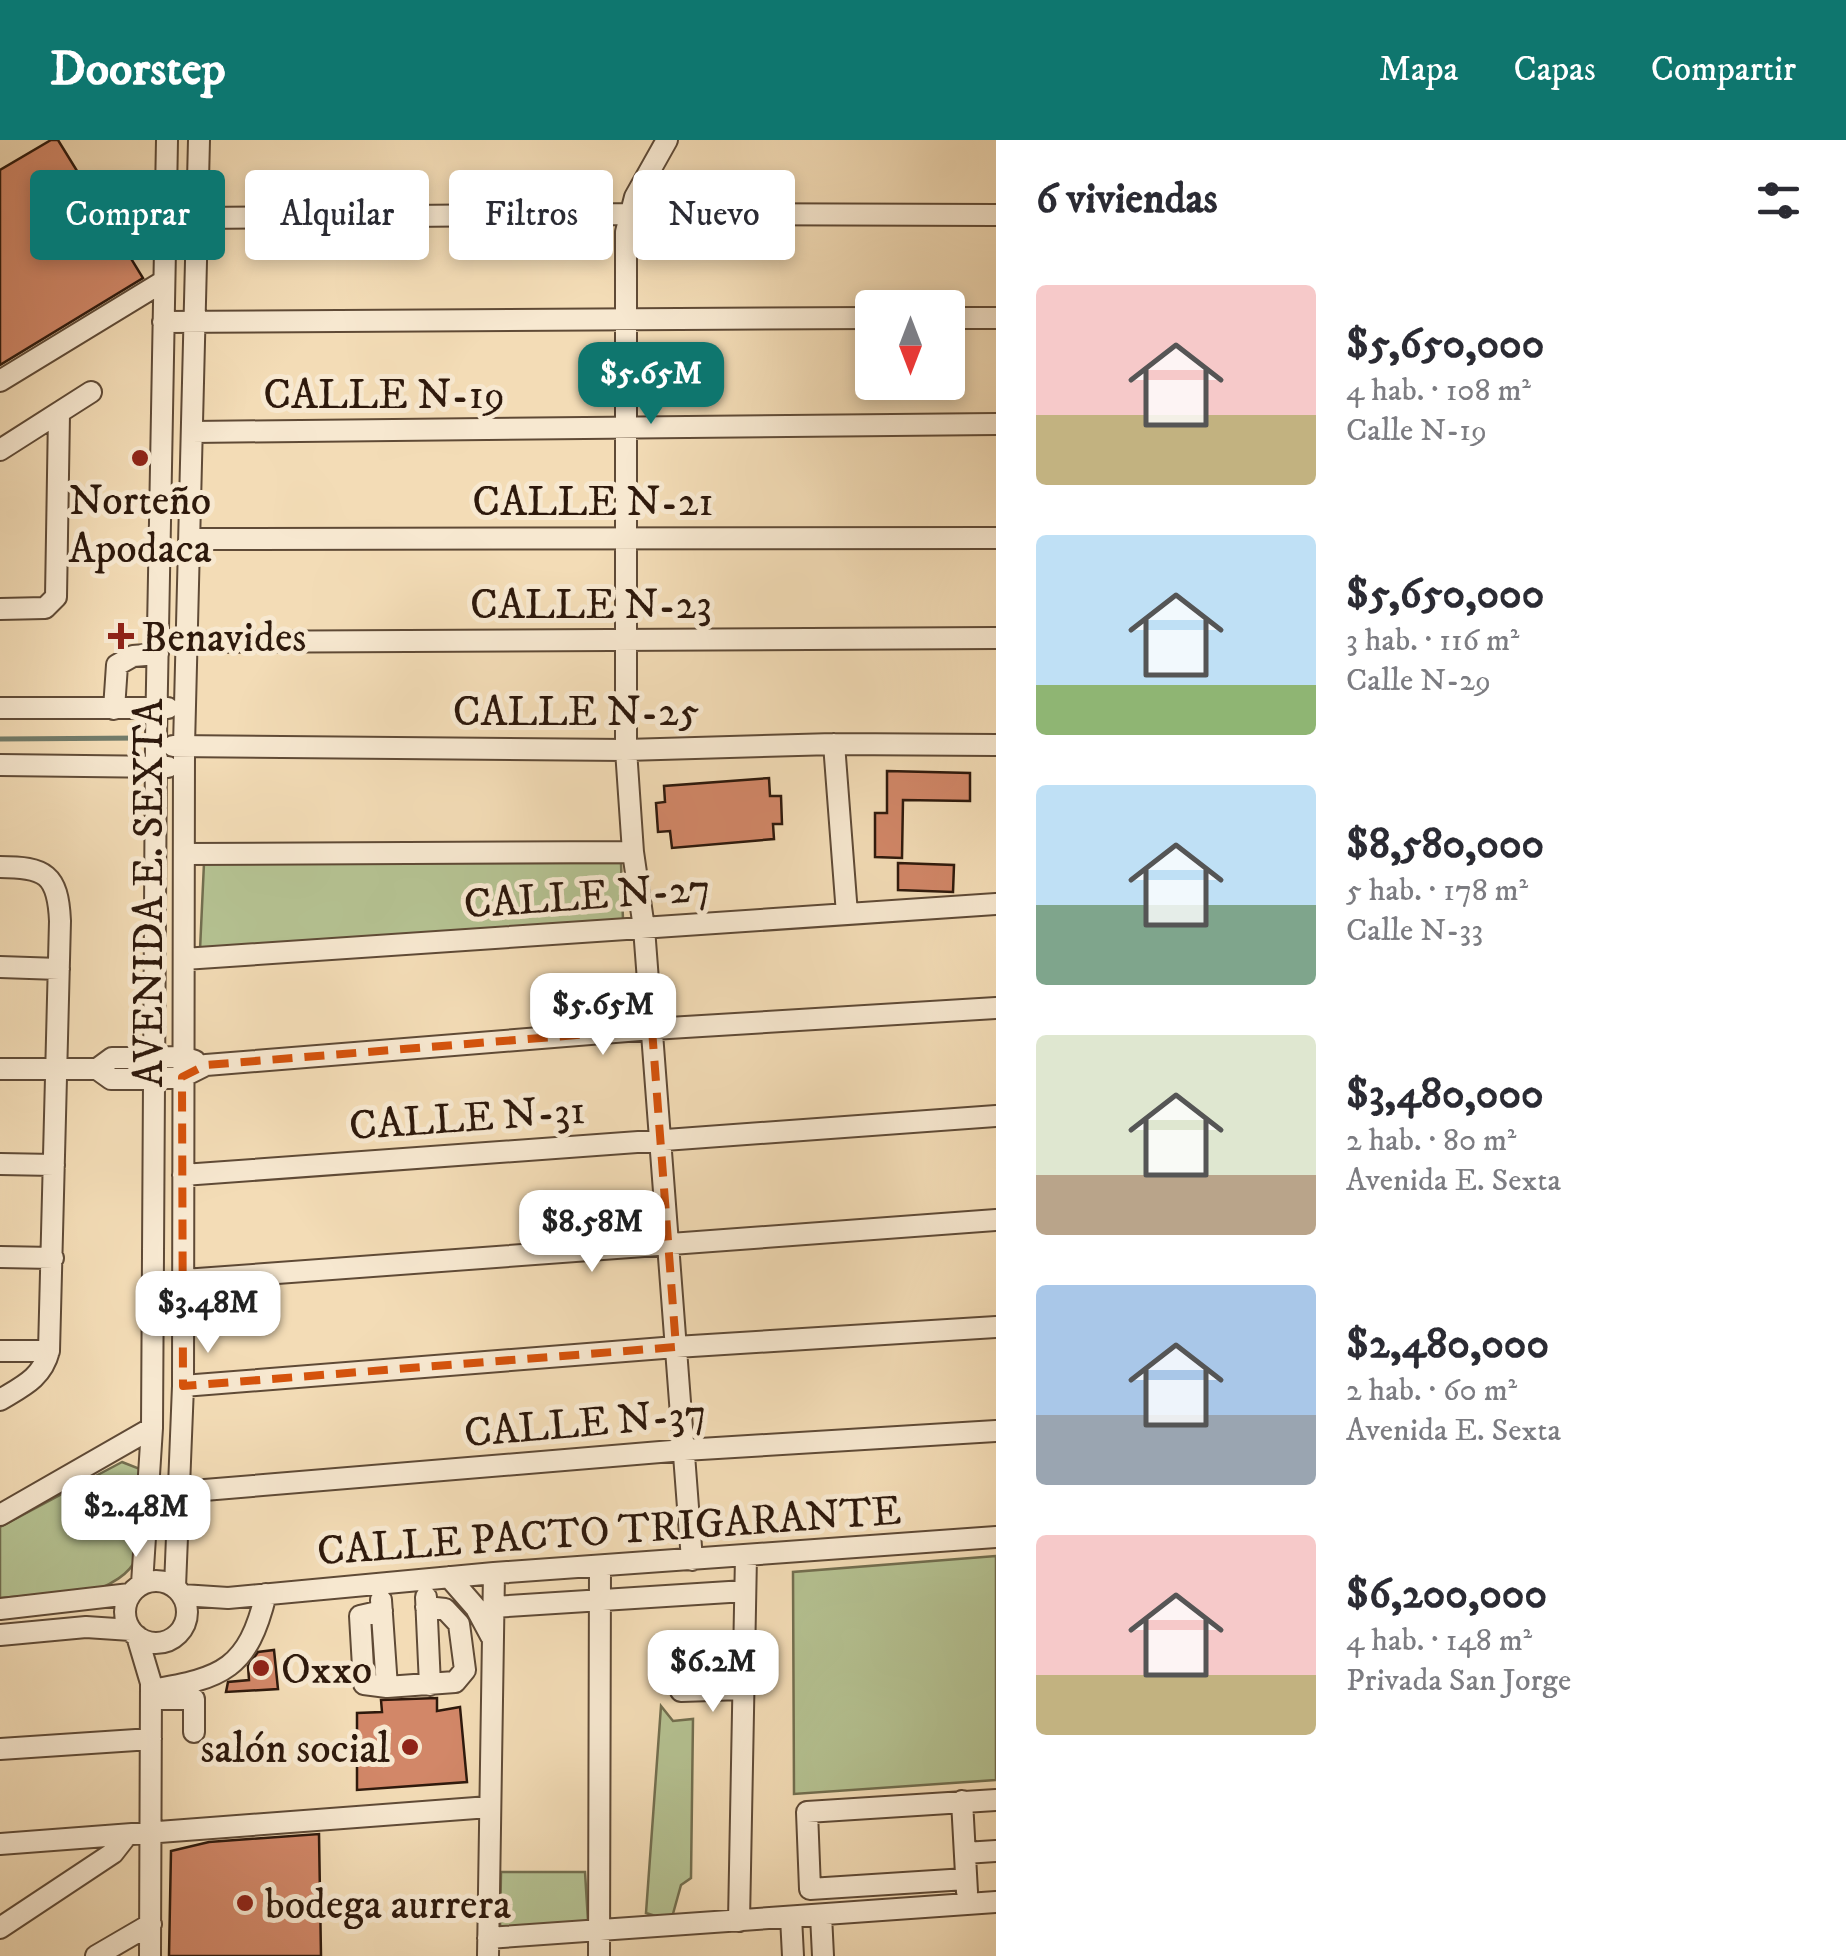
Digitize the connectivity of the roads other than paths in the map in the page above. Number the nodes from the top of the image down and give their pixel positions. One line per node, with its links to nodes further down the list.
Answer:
1 (167, 140): 9 (street, AVENIDA E. SEXTA)
2 (199, 140): 4 (street, AVENIDA E. SEXTA)
3 (667, 140): 5 (street)
4 (198, 170)
5 (628, 214): 6 (street); 7 (street); 10 (street)
6 (996, 215)
7 (225, 218)
8 (196, 260): 15 (street, AVENIDA E. SEXTA)
9 (164, 281): 14 (street, AVENIDA E. SEXTA); 16 (street)
10 (625, 317): 11 (street); 15 (street); 20 (street)
11 (855, 318)
12 (965, 318): 13 (street)
13 (996, 318)
14 (163, 322): 15 (street); 30 (street, AVENIDA E. SEXTA)
15 (195, 322): 21 (street, AVENIDA E. SEXTA)
16 (0, 381)
17 (91, 392): 18 (street)
18 (58, 414): 22 (street); 26 (street)
19 (996, 424): 20 (street, CALLE N-19)
20 (626, 428): 21 (street, CALLE N-19); 25 (street)
21 (192, 432): 24 (street, AVENIDA E. SEXTA)
22 (0, 450)
23 (996, 538): 25 (street, CALLE N-21)
24 (190, 539): 25 (street, CALLE N-21); 28 (street, AVENIDA E. SEXTA)
25 (626, 539): 29 (street)
26 (0, 609)
27 (996, 638): 29 (street, CALLE N-23)
28 (187, 642): 29 (street, CALLE N-23); 33 (street, AVENIDA E. SEXTA)
29 (626, 642): 37 (street)
30 (158, 654): 32 (street, AVENIDA E. SEXTA); 34 (street)
31 (0, 708): 34 (street)
32 (156, 708): 33 (street); 34 (street); 38 (street, AVENIDA E. SEXTA)
33 (185, 708): 39 (street, AVENIDA E. SEXTA)
34 (114, 709)
35 (834, 744): 36 (street, CALLE N-25); 37 (street, CALLE N-25); 45 (street)
36 (996, 745)
37 (626, 750): 39 (street, CALLE N-25); 41 (street)
38 (156, 757): 39 (street, CALLE N-25); 40 (street, CALLE N-25); 52 (street, AVENIDA E. SEXTA)
39 (185, 757): 42 (street, AVENIDA E. SEXTA)
40 (0, 764)
41 (633, 852): 42 (street, CALLE N-27); 46 (street)
42 (185, 854): 47 (street, AVENIDA E. SEXTA)
43 (0, 866): 49 (street)
44 (996, 904): 45 (street, CALLE N-27)
45 (846, 914): 46 (street, CALLE N-27)
46 (644, 928): 47 (street, CALLE N-27); 51 (street)
47 (184, 960): 53 (street, AVENIDA E. SEXTA)
48 (0, 968): 49 (street)
49 (59, 969): 56 (street)
50 (996, 1008): 51 (street)
51 (652, 1029): 53 (street); 59 (street)
52 (153, 1057): 53 (street); 55 (street); 57 (street, AVENIDA E. SEXTA)
53 (182, 1067): 57 (street); 62 (street, AVENIDA E. SEXTA)
54 (0, 1069): 56 (street)
55 (97, 1069): 56 (street); 57 (street)
56 (55, 1070): 61 (street)
57 (153, 1079): 74 (street, AVENIDA E. SEXTA)
58 (996, 1116): 59 (street, CALLE N-31)
59 (661, 1138): 62 (street, CALLE N-31); 64 (street)
60 (0, 1164): 61 (street)
61 (54, 1164): 66 (street)
62 (183, 1176): 67 (street, AVENIDA E. SEXTA)
63 (996, 1220): 64 (street)
64 (668, 1244): 67 (street); 69 (street)
65 (0, 1257): 66 (street)
66 (53, 1258): 71 (street)
67 (184, 1280): 72 (street, AVENIDA E. SEXTA)
68 (996, 1327): 69 (street)
69 (676, 1346): 72 (street); 76 (street)
70 (0, 1351): 71 (street)
71 (49, 1351): 73 (street)
72 (183, 1386): 77 (street, AVENIDA E. SEXTA)
73 (0, 1400)
74 (152, 1428): 78 (street); 87 (street, AVENIDA E. SEXTA)
75 (996, 1431): 76 (street, CALLE N-37)
76 (684, 1450): 77 (street, CALLE N-37); 81 (street)
77 (180, 1492): 88 (street, AVENIDA E. SEXTA)
78 (0, 1515)
79 (996, 1537): 80 (street, CALLE PACTO TRIGARANTE)
80 (746, 1556): 81 (street, CALLE PACTO TRIGARANTE); 89 (street)
81 (692, 1560): 82 (street, CALLE PACTO TRIGARANTE)
82 (600, 1566): 83 (street, CALLE PACTO TRIGARANTE); 92 (street)
83 (494, 1574): 84 (street, CALLE PACTO TRIGARANTE); 94 (street)
84 (449, 1577): 85 (street, CALLE PACTO TRIGARANTE); 99 (street)
85 (425, 1580): 86 (street, CALLE PACTO TRIGARANTE); 93 (street)
86 (380, 1583): 90 (street, CALLE PACTO TRIGARANTE); 100 (street)
87 (136, 1589): 88 (street); 95 (street); 97 (street)
88 (178, 1591): 91 (street, CALLE PACTO TRIGARANTE); 96 (street)
89 (745, 1591): 92 (street); 101 (street)
90 (266, 1594): 91 (street, CALLE PACTO TRIGARANTE); 102 (street)
91 (228, 1598): 96 (street, CALLE PACTO TRIGARANTE)
92 (602, 1601): 94 (street); 123 (street)
93 (426, 1607): 100 (street); 100 (street)
94 (493, 1607): 99 (street)
95 (0, 1608)
96 (176, 1632): 97 (street); 102 (street)
97 (134, 1633): 98 (street); 102 (street)
98 (0, 1635)
99 (493, 1640): 109 (street)
100 (430, 1685)
101 (742, 1689): 103 (street); 120 (street)
102 (151, 1690): 104 (street); 105 (street)
103 (682, 1691)
104 (194, 1732)
105 (150, 1739): 106 (street); 110 (street)
106 (0, 1750)
107 (996, 1800): 108 (street)
108 (962, 1801): 114 (street); 115 (street)
109 (490, 1807): 110 (street); 124 (street)
110 (153, 1834): 111 (street); 121 (street)
111 (127, 1835): 112 (street); 122 (street)
112 (0, 1844)
113 (996, 1851): 114 (street)
114 (965, 1853): 115 (street)
115 (966, 1878): 117 (street)
116 (996, 1902): 117 (street)
117 (967, 1904): 118 (street)
118 (822, 1915): 119 (street); 129 (street)
119 (791, 1917): 120 (street); 128 (street)
120 (739, 1921): 123 (street)
121 (151, 1924): 125 (street); 126 (street)
122 (0, 1928)
123 (598, 1931): 124 (street); 127 (street)
124 (488, 1947)
125 (96, 1956)
126 (150, 1956)
127 (599, 1956)
128 (793, 1956)
129 (823, 1956)

